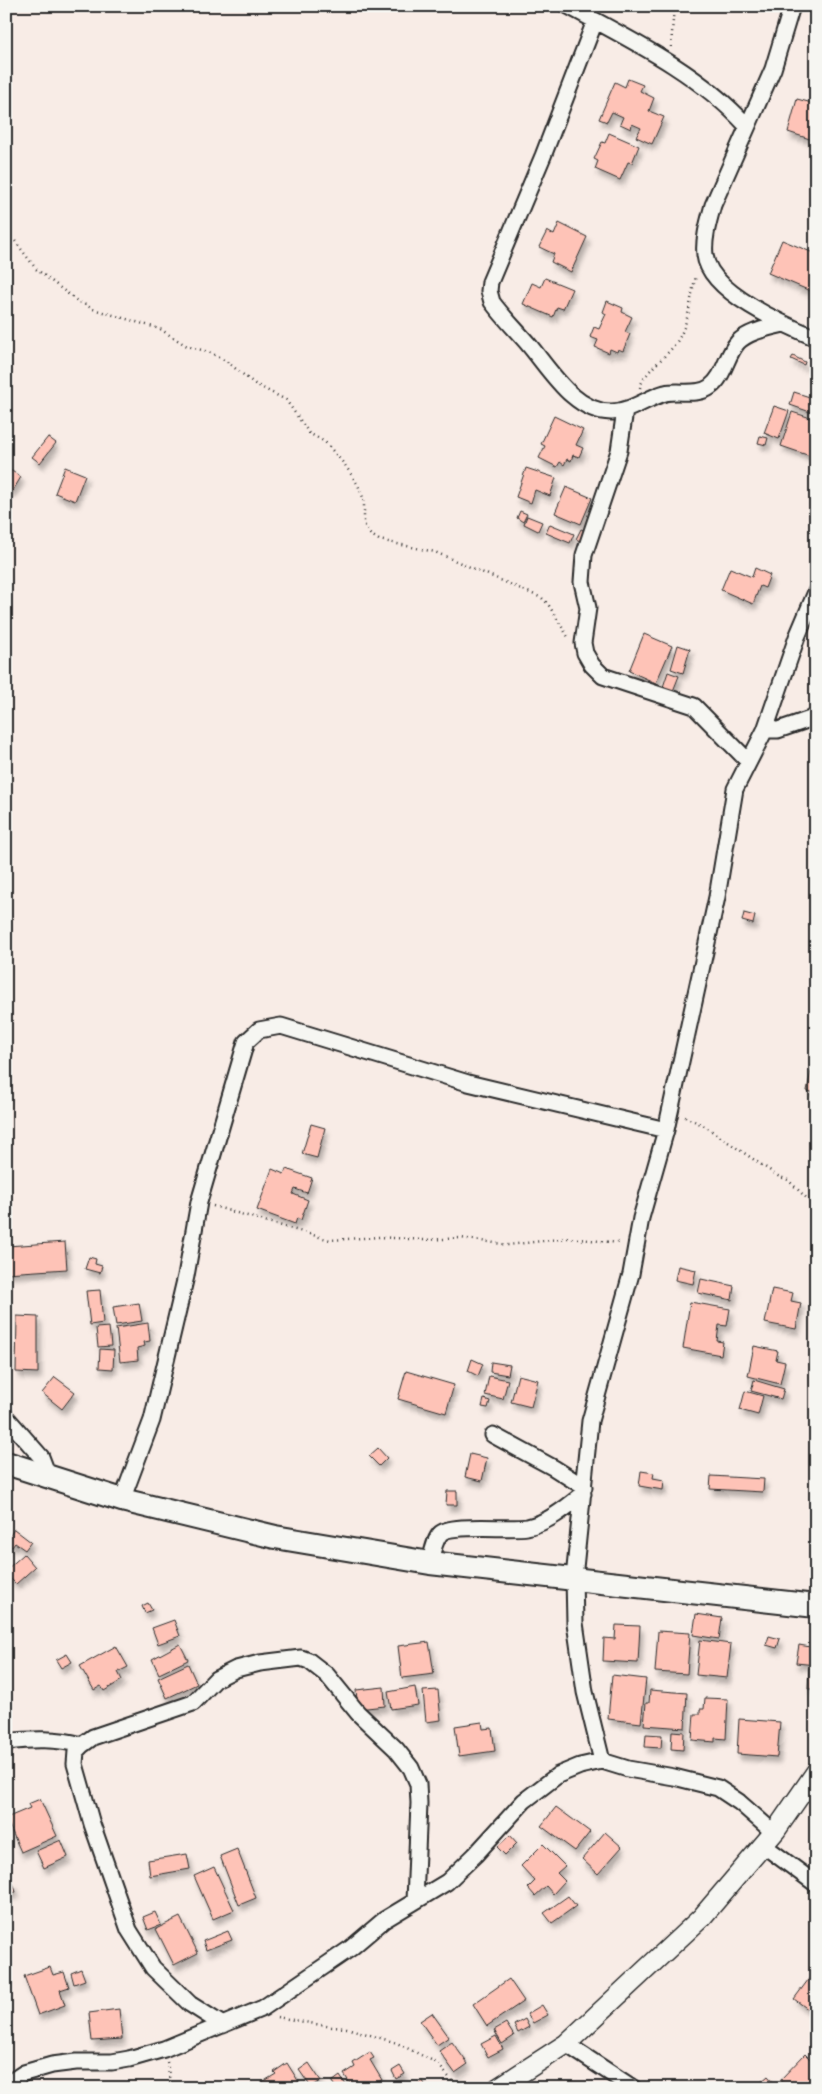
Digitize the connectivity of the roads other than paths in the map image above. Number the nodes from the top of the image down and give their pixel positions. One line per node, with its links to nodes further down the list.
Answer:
1 (568, 6): 3 (street)
2 (792, 6): 4 (street)
3 (595, 20): 4 (street); 7 (street)
4 (747, 126): 5 (street)
5 (784, 324): 6 (street); 7 (street)
6 (816, 338)
7 (631, 408): 11 (street)
8 (816, 592): 10 (street)
9 (816, 717): 10 (street)
10 (766, 730): 11 (street)
11 (748, 761): 12 (street)
12 (666, 1130): 17 (street); 18 (street)
13 (6, 1417): 16 (street)
14 (493, 1436): 17 (street)
15 (6, 1463): 16 (main road)
16 (49, 1478): 18 (main road)
17 (583, 1490): 19 (street); 20 (street)
18 (122, 1500): 19 (main road)
19 (430, 1563): 20 (main road)
20 (574, 1578): 21 (main road); 24 (street)
21 (816, 1606)
22 (6, 1742): 23 (street)
23 (82, 1745): 28 (street); 29 (street)
24 (602, 1760): 26 (street); 28 (street)
25 (816, 1772): 26 (street)
26 (768, 1839): 27 (street); 30 (street)
27 (816, 1884)
28 (415, 1901): 29 (street)
29 (223, 2025): 31 (street)
30 (566, 2044): 32 (street); 33 (street)
31 (6, 2085)
32 (498, 2088)
33 (633, 2088)

